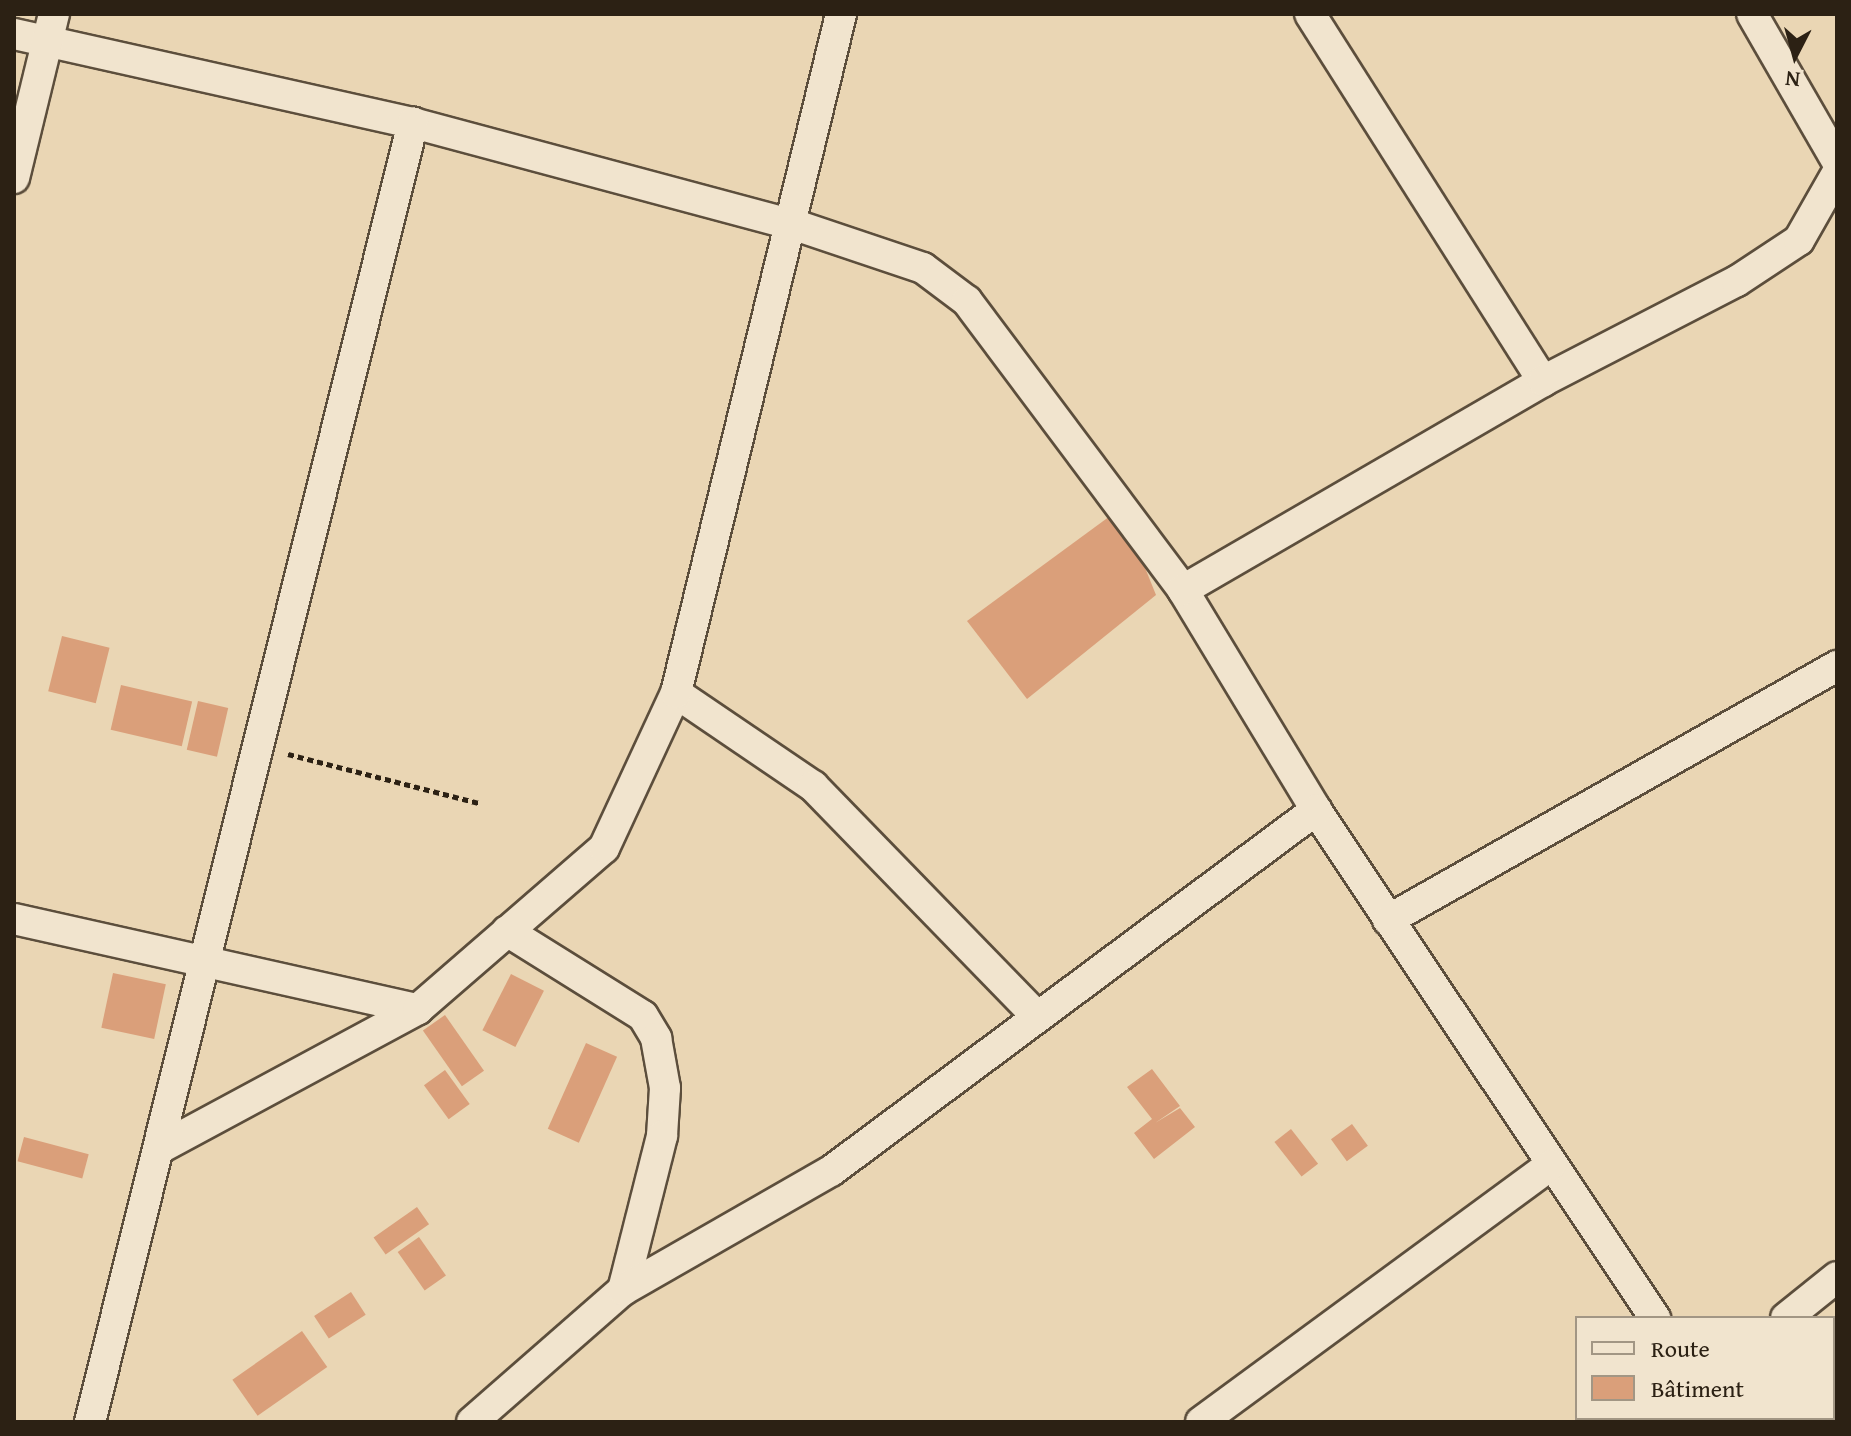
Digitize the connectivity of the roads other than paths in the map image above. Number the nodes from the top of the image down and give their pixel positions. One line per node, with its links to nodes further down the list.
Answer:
1 (841, 14): 10 (street)
2 (1310, 14): 11 (street)
3 (1752, 14): 7 (street)
4 (52, 28): 5 (street); 6 (street); 9 (street)
5 (14, 34)
6 (413, 123): 10 (street); 19 (street)
7 (1837, 161)
8 (1837, 173): 11 (street)
9 (14, 178)
10 (795, 225): 12 (street); 14 (street)
11 (1543, 381): 12 (street)
12 (1183, 590): 15 (street)
13 (1837, 666): 17 (street)
14 (676, 693): 18 (street); 21 (street)
15 (1316, 810): 17 (street); 21 (street)
16 (14, 919): 19 (street)
17 (1388, 920): 23 (street)
18 (507, 931): 20 (street); 25 (street)
19 (207, 964): 20 (street); 22 (street)
20 (418, 1009): 22 (street)
21 (1035, 1014): 25 (street)
22 (162, 1147): 28 (street)
23 (1551, 1165): 26 (street); 30 (street)
24 (1837, 1277): 27 (street)
25 (623, 1290): 29 (street)
26 (1654, 1316)
27 (1788, 1316)
28 (90, 1422)
29 (472, 1422)
30 (1201, 1422)

